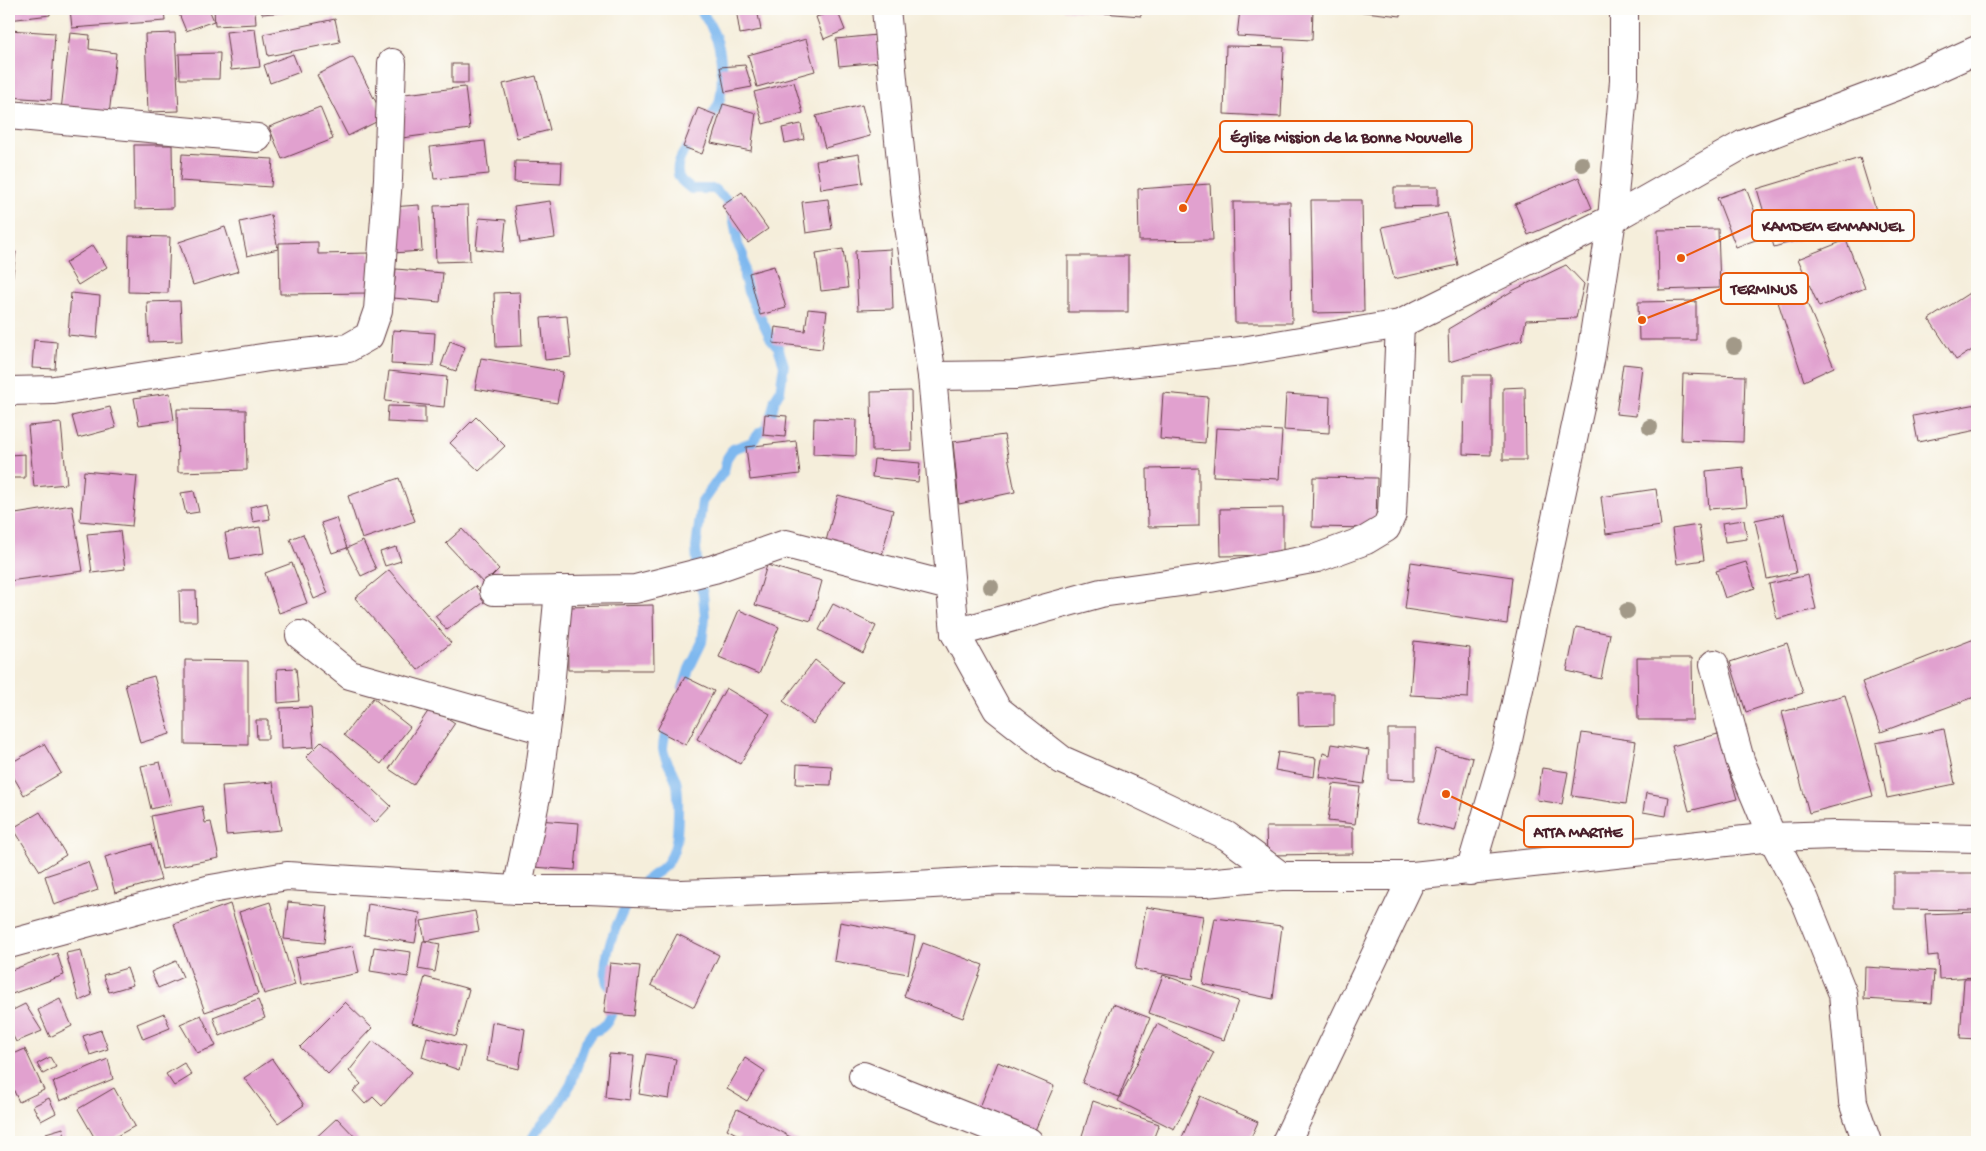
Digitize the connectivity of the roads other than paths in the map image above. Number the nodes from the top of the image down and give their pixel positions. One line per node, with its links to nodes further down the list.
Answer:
1 (886, 9): 9 (street)
2 (1624, 9): 7 (street)
3 (1977, 50): 7 (street)
4 (392, 63): 10 (street)
5 (9, 114): 6 (street)
6 (257, 138)
7 (1612, 219): 8 (street); 20 (street)
8 (1400, 324): 9 (street); 14 (street)
9 (932, 376): 11 (street)
10 (9, 391)
11 (949, 586): 12 (street); 14 (street)
12 (559, 590): 13 (street); 17 (street)
13 (494, 591)
14 (955, 633): 21 (street)
15 (300, 635): 17 (street)
16 (1714, 664): 18 (street)
17 (545, 730): 23 (street)
18 (1772, 837): 19 (street); 20 (street); 28 (street)
19 (1977, 838)
20 (1470, 872): 22 (street)
21 (1280, 876): 22 (street); 23 (street)
22 (1413, 876): 27 (street)
23 (517, 890): 24 (street)
24 (9, 944)
25 (864, 1076): 26 (street)
26 (1029, 1142)
27 (1286, 1142)
28 (1867, 1142)

